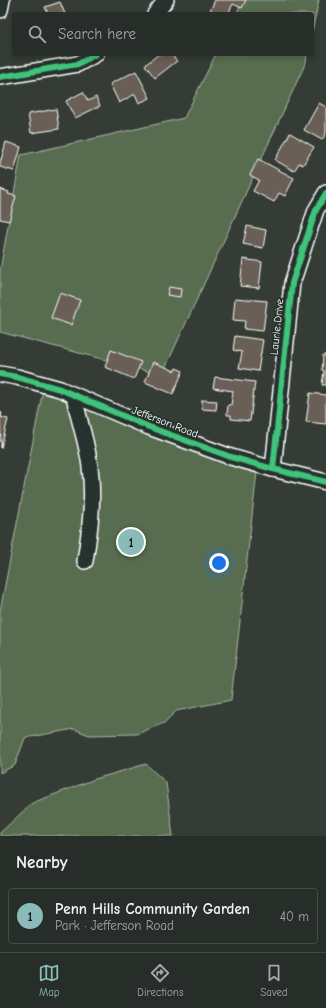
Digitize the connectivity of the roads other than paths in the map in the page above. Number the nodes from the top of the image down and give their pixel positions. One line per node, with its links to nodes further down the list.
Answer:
1 (2, 0): 3 (street)
2 (166, 0): 4 (street)
3 (0, 10)
4 (157, 12)
5 (92, 56): 6 (street)
6 (0, 77)
7 (326, 193): 10 (street, Laurie Drive)
8 (0, 374): 9 (street, Jefferson Road)
9 (74, 395): 10 (street, Jefferson Road); 12 (street)
10 (272, 469): 11 (street, Jefferson Road)
11 (326, 482)
12 (85, 561)

